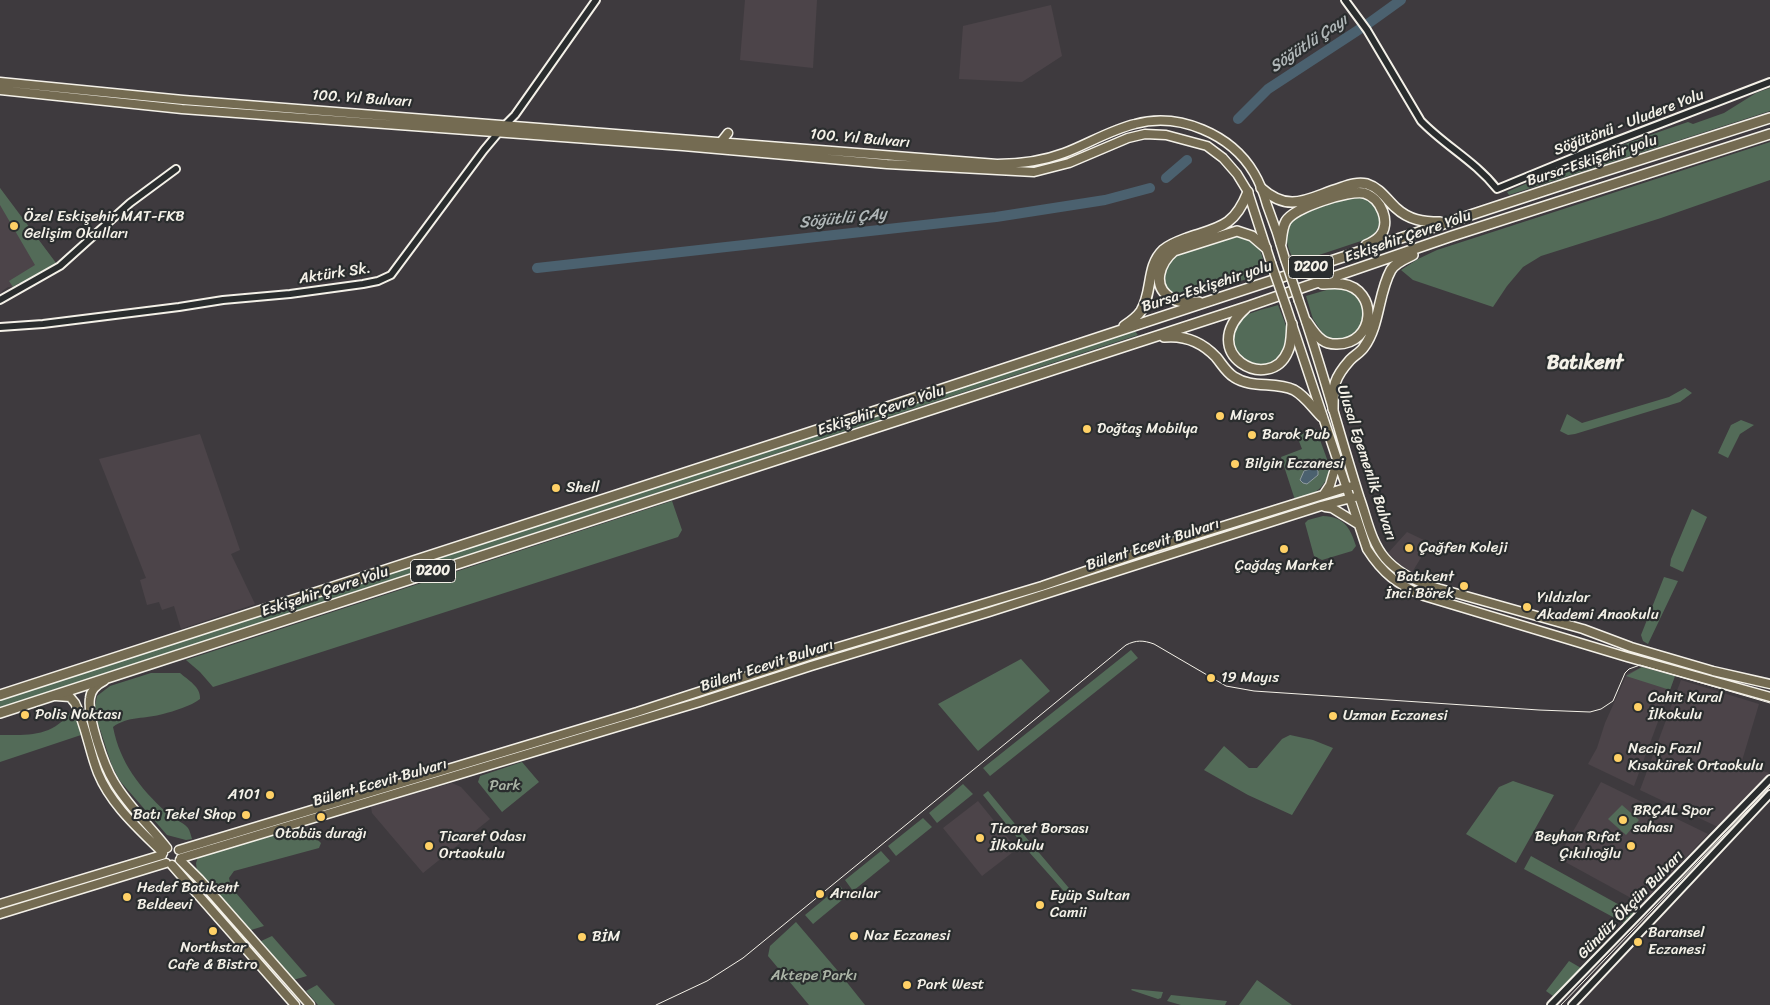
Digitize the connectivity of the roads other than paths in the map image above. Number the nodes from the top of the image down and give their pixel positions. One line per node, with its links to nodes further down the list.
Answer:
1 (596, 0): 7 (street, Aktürk Sk.)
2 (1345, 0): 4 (street, Söğütönü - Uludere Yolu)
3 (0, 82): 7 (main road, 100. Yıl Bulvarı)
4 (1770, 82)
5 (0, 90): 8 (main road, 100. Yıl Bulvarı)
6 (1770, 118): 17 (highway, Bursa-Eskişehir yolu / D200)
7 (505, 124): 8 (street, Aktürk Sk.); 12 (main road, 100. Yıl Bulvarı)
8 (498, 133): 12 (main road, 100. Yıl Bulvarı); 28 (street, Aktürk Sk.)
9 (718, 133): 12 (main road)
10 (728, 133): 12 (main road)
11 (1770, 134): 18 (highway, Eskişehir Çevre Yolu / D200)
12 (721, 146): 13 (main road, 100. Yıl Bulvarı)
13 (996, 167): 15 (main road, Ulusal Egemenlik Bulvarı); 16 (main road, Ulusal Egemenlik Bulvarı)
14 (176, 168): 23 (street)
15 (1261, 188): 17 (highway); 19 (main road, Ulusal Egemenlik Bulvarı)
16 (1248, 192): 20 (main road, Ulusal Egemenlik Bulvarı); 29 (highway)
17 (1447, 222): 21 (highway, Bursa-Eskişehir yolu / D200)
18 (1452, 236): 22 (highway, Eskişehir Çevre Yolu / D200); 31 (highway)
19 (1281, 243): 21 (highway); 26 (main road, Ulusal Egemenlik Bulvarı, bridge)
20 (1266, 248): 24 (highway); 27 (main road, Ulusal Egemenlik Bulvarı, bridge)
21 (1352, 253): 24 (highway, Bursa-Eskişehir yolu / D200)
22 (1314, 284): 25 (highway, Eskişehir Çevre Yolu / D200); 26 (highway)
23 (0, 300)
24 (1211, 300): 29 (highway, Bursa-Eskişehir yolu / D200)
25 (1249, 306): 27 (highway); 30 (highway, Eskişehir Çevre Yolu / D200)
26 (1307, 322): 31 (main road, Ulusal Egemenlik Bulvarı)
27 (1292, 324): 32 (main road, Ulusal Egemenlik Bulvarı)
28 (0, 327)
29 (1120, 330): 33 (highway, Bursa-Eskişehir yolu / D200)
30 (1146, 339): 32 (highway); 42 (highway, Eskişehir Çevre Yolu / D200)
31 (1333, 409): 35 (main road, Ulusal Egemenlik Bulvarı)
32 (1322, 417): 34 (main road, Ulusal Egemenlik Bulvarı)
33 (854, 418): 44 (highway, Eskişehir Çevre Yolu / D200)
34 (1337, 462): 36 (main road, Ulusal Egemenlik Bulvarı); 37 (main road)
35 (1355, 485): 36 (main road, Bülent Ecevit Bulvarı); 38 (main road, Ulusal Egemenlik Bulvarı)
36 (1347, 487): 37 (main road, Bülent Ecevit Bulvarı); 39 (main road, Ulusal Egemenlik Bulvarı)
37 (1324, 494): 51 (main road, Bülent Ecevit Bulvarı)
38 (1359, 496): 39 (main road, Bülent Ecevit Bulvarı); 43 (main road, Ulusal Egemenlik Bulvarı)
39 (1350, 498): 40 (main road, Bülent Ecevit Bulvarı); 41 (main road, Ulusal Egemenlik Bulvarı)
40 (1321, 506): 41 (main road); 51 (main road, Bülent Ecevit Bulvarı)
41 (1358, 524): 46 (main road, Ulusal Egemenlik Bulvarı)
42 (114, 675): 45 (highway, Eskişehir Çevre Yolu / D200); 50 (main road)
43 (1770, 684)
44 (0, 695)
45 (51, 696): 47 (highway, Eskişehir Çevre Yolu / D200); 50 (main road)
46 (1770, 697)
47 (0, 713)
48 (1770, 779): 57 (street, Gündüz Ökçün Bulvarı)
49 (1770, 794): 58 (street, Gündüz Ökçün Bulvarı)
50 (164, 852): 51 (main road); 52 (main road); 53 (main road)
51 (180, 856): 52 (main road); 56 (main road)
52 (169, 864): 54 (main road); 55 (main road)
53 (0, 904)
54 (0, 914)
55 (295, 1005)
56 (310, 1005)
57 (1551, 1005)
58 (1572, 1005)

